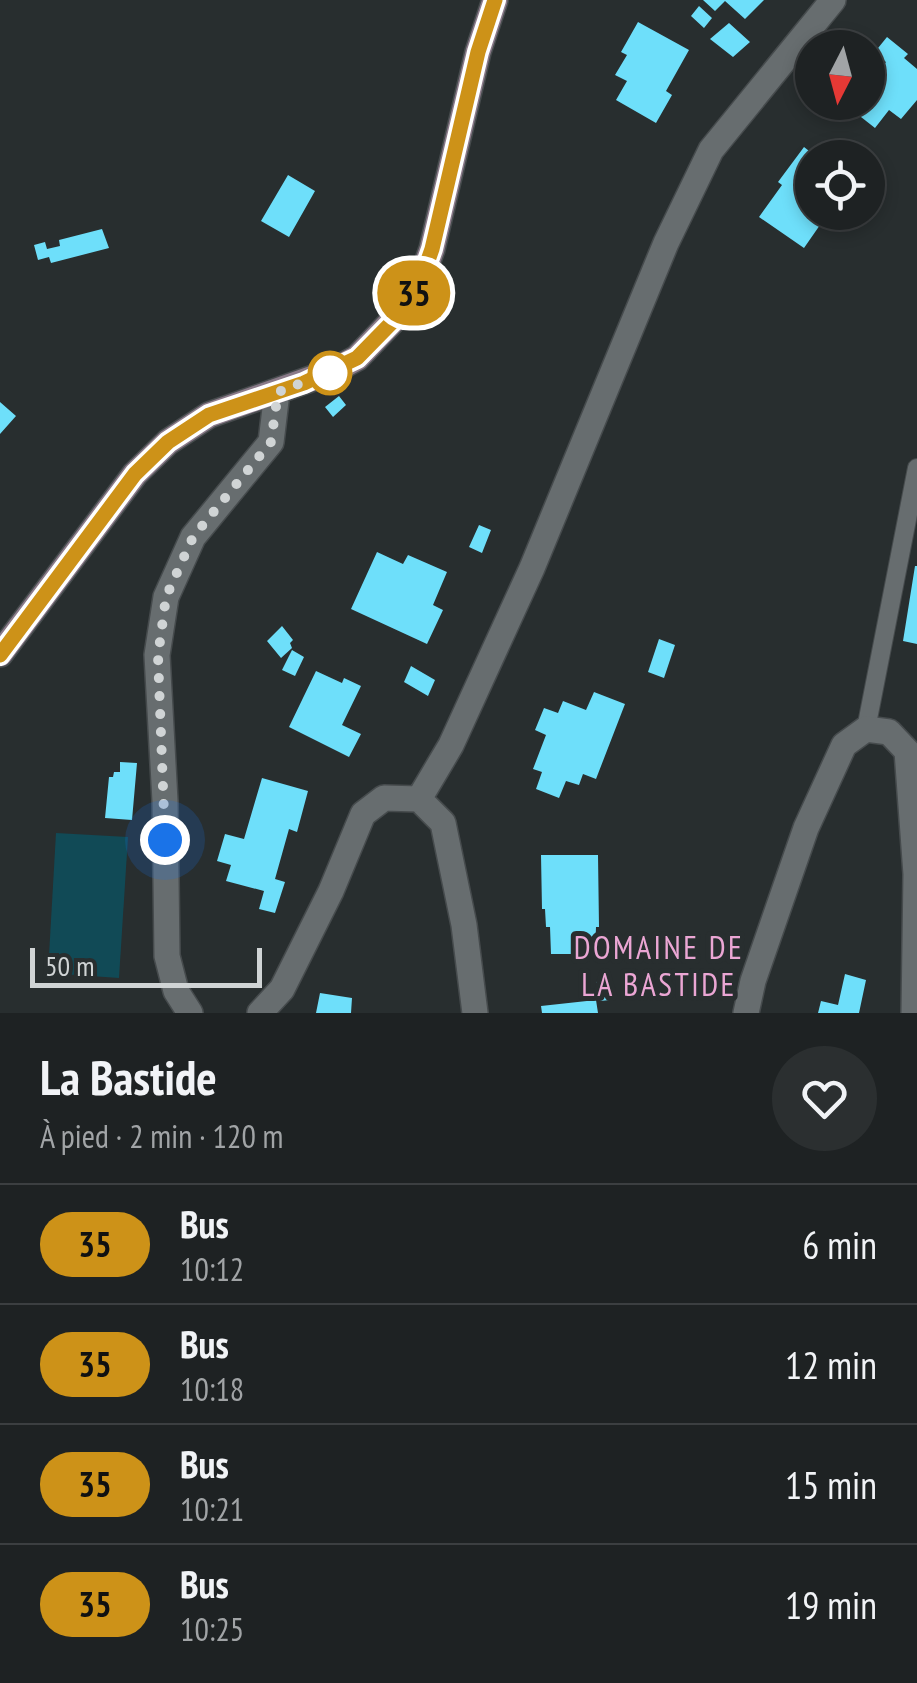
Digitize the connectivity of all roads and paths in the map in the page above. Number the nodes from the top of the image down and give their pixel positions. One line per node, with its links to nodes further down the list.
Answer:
1 (495, 0): 3 (street)
2 (832, 0): 7 (street)
3 (278, 392): 5 (street); 9 (street)
4 (917, 468): 6 (lane)
5 (0, 654)
6 (866, 729): 8 (street); 12 (street)
7 (419, 799): 10 (street); 11 (street)
8 (917, 874): 13 (street)
9 (190, 1013)
10 (260, 1013)
11 (475, 1013)
12 (746, 1013)
13 (914, 1013)

